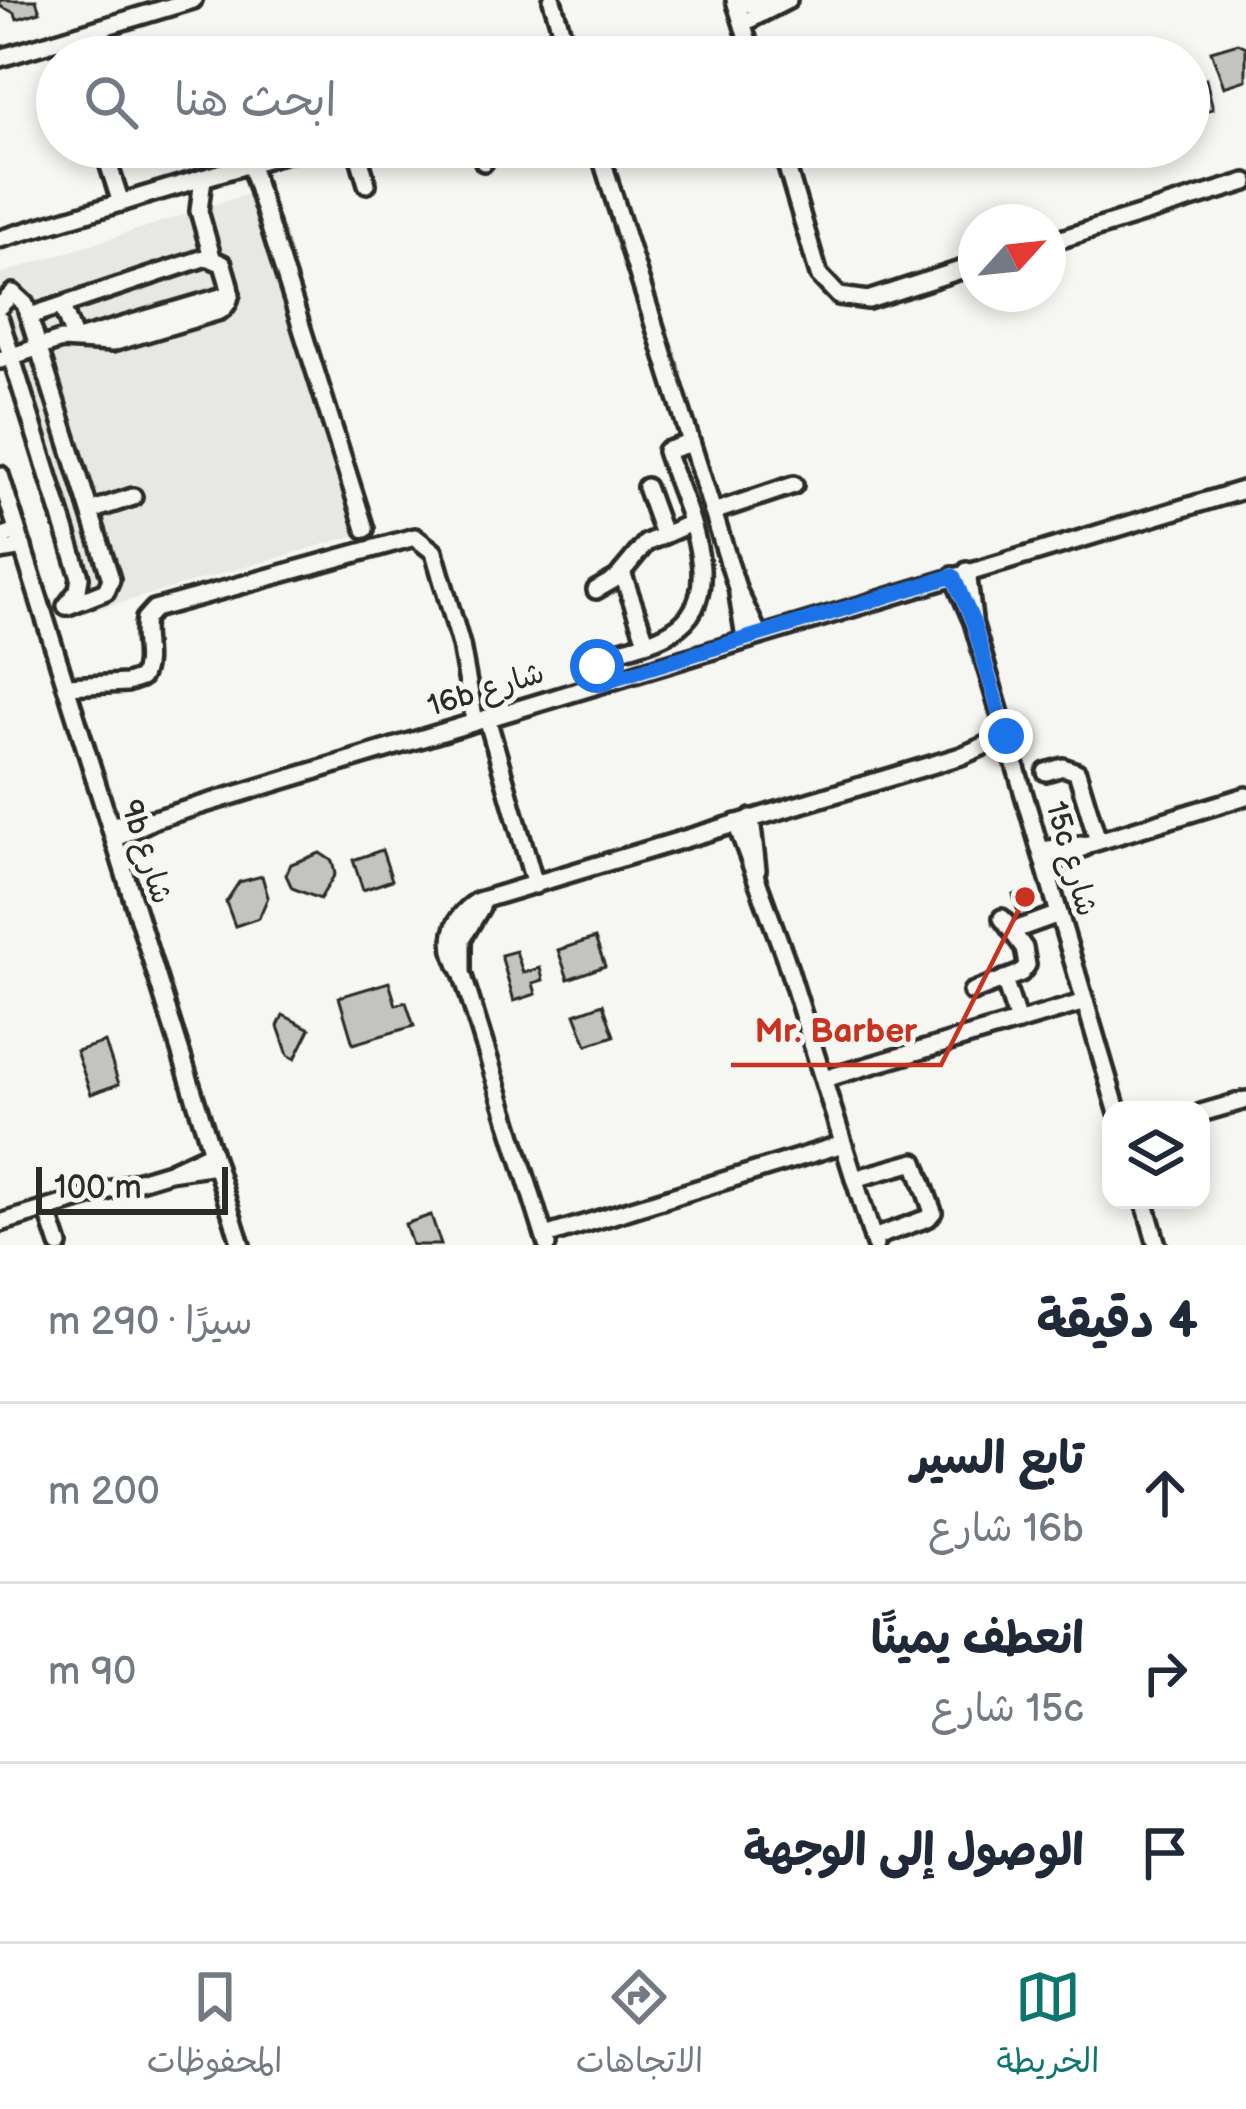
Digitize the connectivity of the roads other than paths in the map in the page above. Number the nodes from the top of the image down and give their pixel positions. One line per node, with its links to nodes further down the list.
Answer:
1 (179, 0): 7 (street)
2 (194, 0): 7 (street)
3 (552, 0): 10 (street)
4 (770, 0): 6 (street)
5 (788, 0): 8 (street)
6 (736, 3): 8 (street)
7 (162, 9): 9 (street)
8 (742, 23): 11 (street)
9 (74, 36)
10 (563, 36)
11 (746, 36)
12 (36, 47): 13 (street)
13 (0, 58)
14 (110, 168): 24 (street)
15 (236, 168): 20 (street)
16 (251, 168): 46 (street)
17 (363, 168): 22 (street)
18 (605, 168): 37 (street)
19 (787, 168): 29 (street)
20 (202, 178): 23 (street); 25 (street)
21 (1246, 182): 26 (street)
22 (368, 184)
23 (172, 187): 24 (street); 25 (street)
24 (121, 203): 27 (street)
25 (199, 211): 28 (street)
26 (1066, 237)
27 (0, 239)
28 (212, 257): 31 (street); 34 (street)
29 (958, 270)
30 (0, 306): 32 (street)
31 (62, 306): 32 (street); 34 (street)
32 (30, 316): 35 (street)
33 (0, 320): 36 (street)
34 (75, 340): 35 (street)
35 (39, 347): 36 (street); 43 (street)
36 (5, 358): 53 (street)
37 (692, 443): 44 (street); 45 (street)
38 (0, 475): 49 (street, 9b شارع)
39 (794, 485): 44 (street)
40 (646, 487): 47 (street)
41 (1246, 489): 52 (street, 16b شارع)
42 (133, 497): 43 (street)
43 (90, 511): 54 (street)
44 (713, 512): 58 (street)
45 (689, 524): 47 (street); 59 (street)
46 (365, 529)
47 (663, 534): 51 (street)
48 (0, 537): 49 (street)
49 (20, 539): 50 (street); 57 (street, 9b شارع)
50 (0, 551)
51 (622, 572): 55 (street); 59 (street)
52 (960, 574): 58 (street, 16b شارع); 63 (street, 15c شارع)
53 (80, 577): 54 (street); 56 (street)
54 (111, 579): 56 (street)
55 (596, 590)
56 (65, 605): 57 (street)
57 (43, 612): 61 (street, 9b شارع)
58 (752, 637): 60 (street, 16b شارع)
59 (646, 641): 60 (street)
60 (602, 682): 62 (street, 16b شارع)
61 (66, 686): 62 (street); 67 (street, 9b شارع)
62 (481, 720): 67 (street, 16b شارع); 70 (street)
63 (1008, 742): 66 (street); 69 (street, 15c شارع)
64 (1046, 772): 68 (street)
65 (1246, 796): 68 (street)
66 (743, 821): 70 (street); 76 (street)
67 (112, 832): 81 (street, 9b شارع)
68 (1094, 843): 69 (street)
69 (1043, 858): 71 (street, 15c شارع)
70 (536, 885): 86 (street)
71 (1059, 914): 72 (street); 74 (street, 15c شارع)
72 (1004, 979): 73 (street); 75 (street)
73 (972, 992)
74 (1085, 1002): 75 (street); 78 (street, 15c شارع)
75 (1018, 1022): 76 (street)
76 (824, 1079): 80 (street)
77 (1246, 1100): 79 (street)
78 (1114, 1101)
79 (1210, 1110)
80 (843, 1144): 82 (street); 86 (street)
81 (214, 1159): 83 (street); 89 (street, 9b شارع)
82 (854, 1179): 87 (street); 87 (street)
83 (47, 1208): 85 (street); 88 (street)
84 (1147, 1209): 90 (street)
85 (0, 1222)
86 (546, 1240)
87 (874, 1242)
88 (58, 1245)
89 (242, 1245)
90 (1157, 1245)

